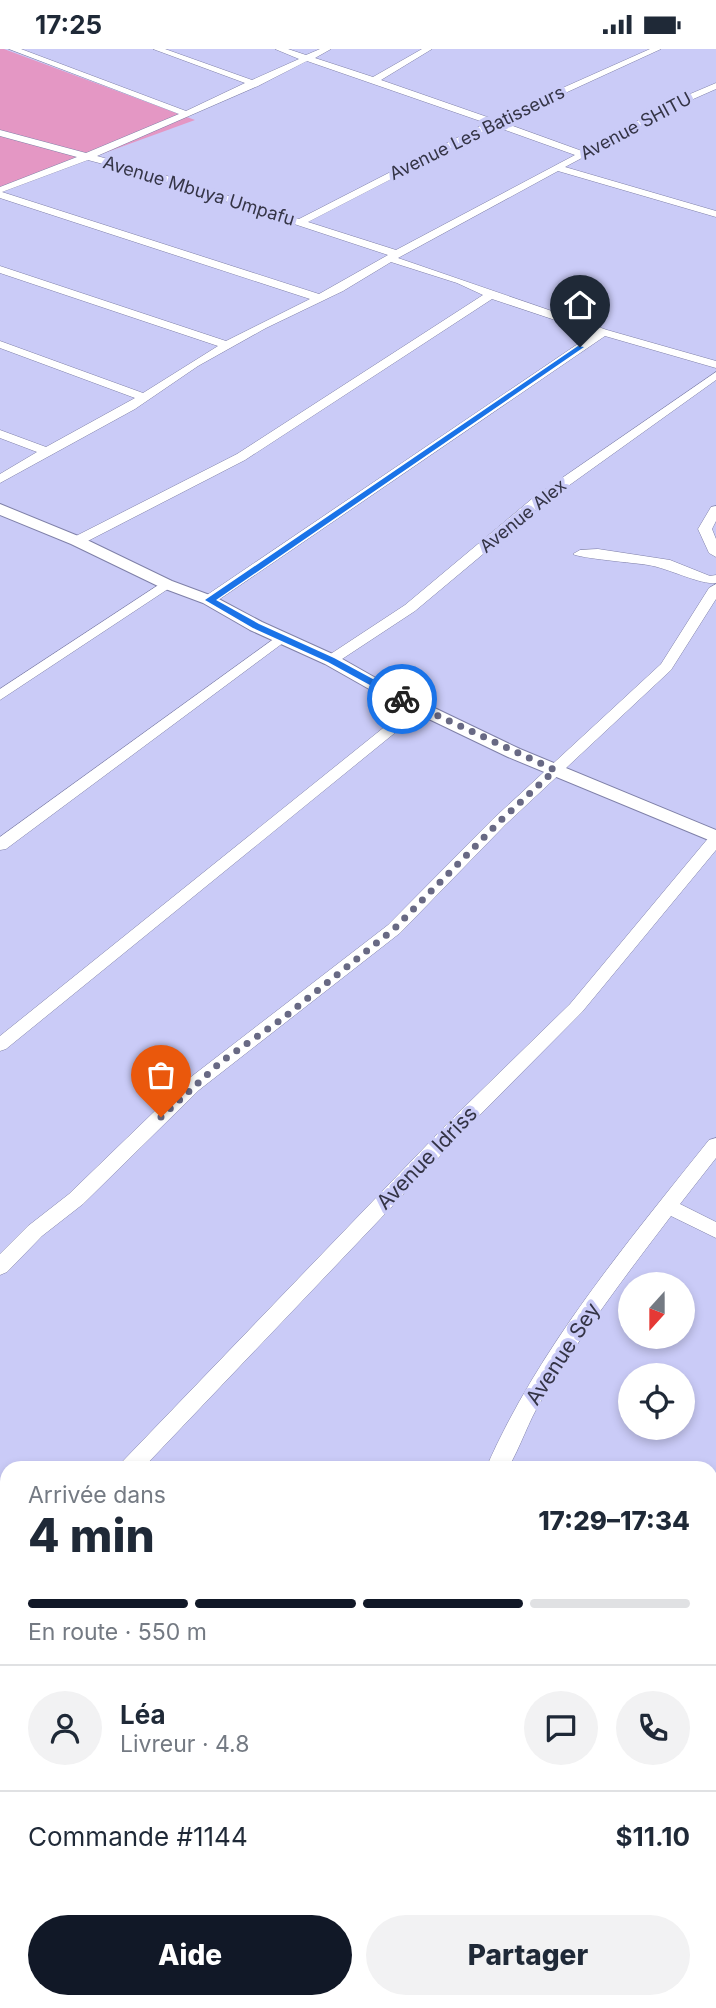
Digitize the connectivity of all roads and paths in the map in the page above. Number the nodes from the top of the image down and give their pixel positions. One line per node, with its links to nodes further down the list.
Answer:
1 (13, 49): 11 (street)
2 (157, 49): 9 (street)
3 (279, 49): 7 (street)
4 (327, 49): 7 (street)
5 (428, 49): 8 (street)
6 (657, 49): 12 (street, Avenue Les Batisseurs)
7 (308, 59): 8 (street); 9 (street)
8 (374, 80): 12 (street)
9 (256, 84): 11 (street)
10 (716, 86): 14 (street, Avenue SHITU)
11 (187, 114): 15 (street)
12 (493, 122): 14 (street); 19 (street, Avenue Les Batisseurs)
13 (0, 133): 15 (street, Avenue Mbuya Umpafu)
14 (582, 154): 16 (street, Avenue SHITU)
15 (84, 156): 17 (street); 19 (street, Avenue Mbuya Umpafu)
16 (557, 168): 18 (street); 20 (street, Avenue SHITU)
17 (0, 192): 23 (street)
18 (716, 214)
19 (300, 222): 20 (street, Avenue Mbuya Umpafu)
20 (394, 257): 22 (street, Avenue Mbuya Umpafu); 23 (street, Avenue SHITU)
21 (0, 269): 26 (street)
22 (491, 295): 24 (street, Avenue Mbuya Umpafu); 35 (street)
23 (319, 298): 26 (street, Avenue SHITU)
24 (603, 332): 27 (street, Avenue Mbuya Umpafu); 41 (street)
25 (0, 344): 29 (street)
26 (229, 346): 29 (street, Avenue SHITU)
27 (716, 365)
28 (716, 375): 43 (street, Avenue Alex)
29 (144, 397): 31 (street, Avenue SHITU)
30 (0, 433): 31 (street)
31 (48, 452): 32 (street, Avenue SHITU)
32 (0, 479)
33 (716, 510): 36 (street)
34 (3, 512): 35 (street)
35 (77, 541): 39 (street)
36 (716, 553)
37 (580, 554): 38 (street)
38 (716, 579)
39 (166, 584): 41 (street); 44 (street)
40 (716, 588): 46 (street)
41 (209, 600): 42 (street)
42 (282, 637): 43 (street); 48 (street)
43 (331, 660): 45 (street)
44 (0, 696)
45 (418, 706): 46 (street); 49 (street)
46 (555, 770): 47 (street); 53 (street)
47 (716, 839): 54 (street, Avenue Idriss)
48 (0, 845)
49 (0, 1045)
50 (716, 1145): 51 (street, Avenue Sey)
51 (667, 1206): 52 (street); 55 (street, Avenue Sey)
52 (716, 1231)
53 (0, 1267)
54 (137, 1461)
55 (502, 1461)

